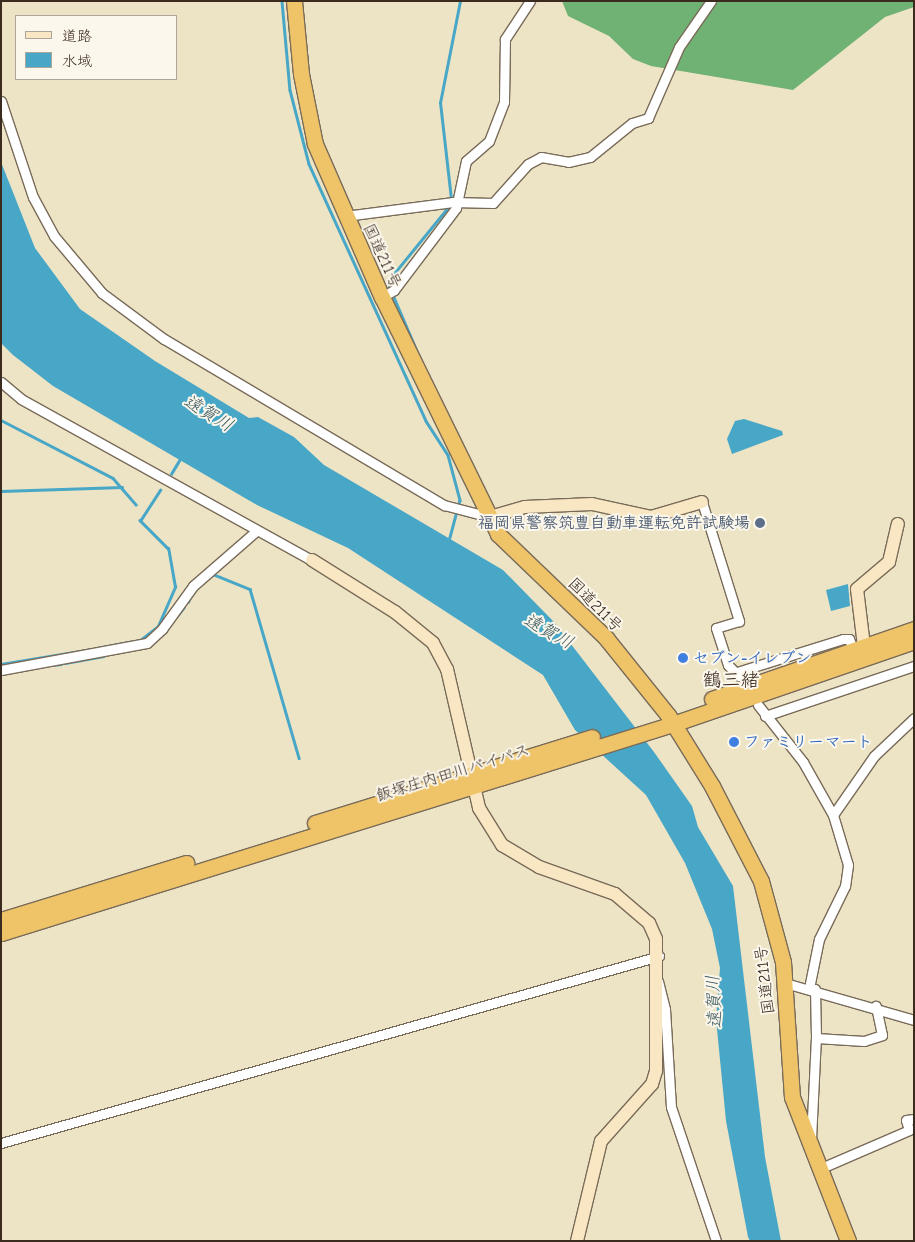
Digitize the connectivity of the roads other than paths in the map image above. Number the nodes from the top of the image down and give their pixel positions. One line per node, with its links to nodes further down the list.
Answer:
1 (294, 1): 6 (highway, 国道211号)
2 (530, 1): 5 (street)
3 (711, 1): 5 (street)
4 (1, 101): 12 (street)
5 (453, 202): 6 (street); 7 (street)
6 (345, 216): 7 (highway, 国道211号)
7 (388, 294): 12 (highway, 国道211号)
8 (1, 382): 10 (street)
9 (1, 389): 10 (street)
10 (21, 399): 14 (street)
11 (702, 502): 12 (street); 18 (street)
12 (490, 517): 24 (highway, 国道211号)
13 (898, 524): 18 (street)
14 (256, 531): 15 (street); 20 (street)
15 (312, 560): 25 (street)
16 (914, 629): 18 (highway, 飯塚庄内田川バイパス)
17 (914, 641): 24 (highway, 飯塚庄内田川バイパス)
18 (859, 647): 24 (highway, 飯塚庄内田川バイパス)
19 (914, 666): 22 (street)
20 (1, 670)
21 (758, 706): 22 (street)
22 (765, 716): 26 (street)
23 (914, 718): 26 (street)
24 (670, 719): 25 (highway, 飯塚庄内田川バイパス); 31 (highway, 国道211号)
25 (470, 781): 27 (highway, 飯塚庄内田川バイパス); 28 (highway, 飯塚庄内田川バイパス); 29 (street)
26 (833, 816): 32 (street)
27 (1, 920)
28 (1, 933)
29 (659, 956): 30 (street); 37 (street)
30 (658, 981): 40 (street); 41 (street)
31 (785, 983): 32 (street); 38 (highway, 国道211号)
32 (812, 989): 33 (street); 35 (street)
33 (876, 1006): 34 (street); 35 (street)
34 (914, 1020)
35 (816, 1038): 38 (street)
36 (914, 1119): 39 (street)
37 (1, 1143)
38 (810, 1151): 39 (highway, 国道211号)
39 (819, 1169): 42 (highway, 国道211号)
40 (577, 1241)
41 (716, 1241)
42 (848, 1241)

